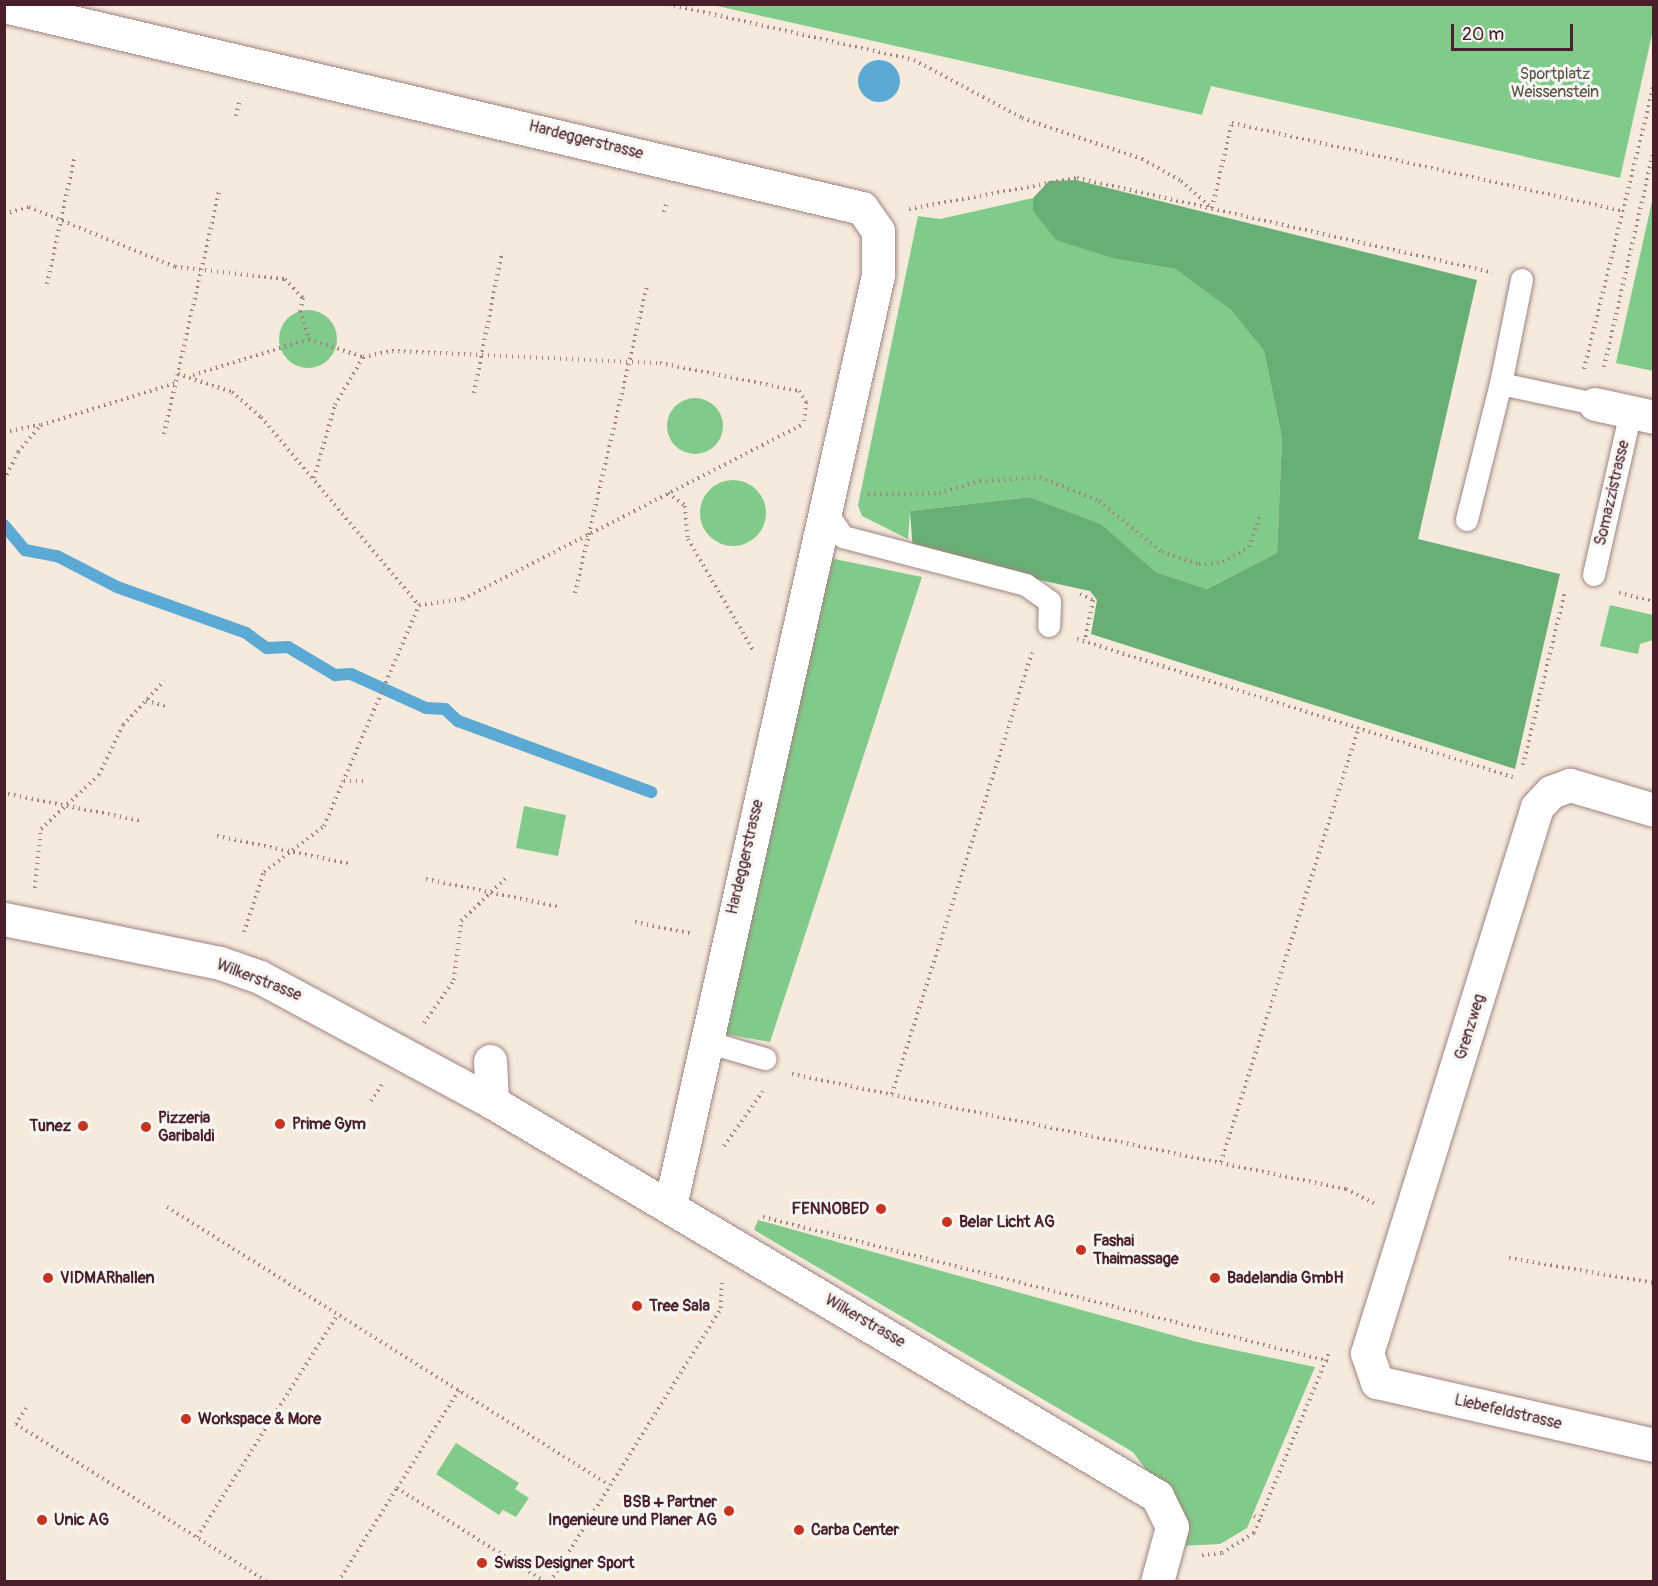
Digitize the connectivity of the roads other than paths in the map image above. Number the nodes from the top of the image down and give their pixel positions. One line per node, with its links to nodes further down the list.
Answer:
1 (4, 6): 6 (street, Hardeggerstrasse)
2 (1522, 280): 3 (lane)
3 (1501, 384): 4 (lane, Somazzistrasse); 7 (lane)
4 (1586, 402): 5 (street, Somazzistrasse)
5 (1642, 414): 8 (lane, Somazzistrasse)
6 (827, 502): 9 (lane); 12 (street, Hardeggerstrasse)
7 (1467, 520)
8 (1594, 575)
9 (1042, 634)
10 (1653, 810): 17 (street, Grenzweg)
11 (4, 919): 15 (street, Wilkerstrasse)
12 (703, 1041): 13 (lane); 16 (street, Hardeggerstrasse)
13 (765, 1059)
14 (490, 1060): 15 (street)
15 (492, 1102): 16 (street, Wilkerstrasse)
16 (670, 1206): 19 (street, Wilkerstrasse)
17 (1370, 1370): 18 (street, Liebefeldstrasse)
18 (1653, 1445)
19 (1157, 1581)

